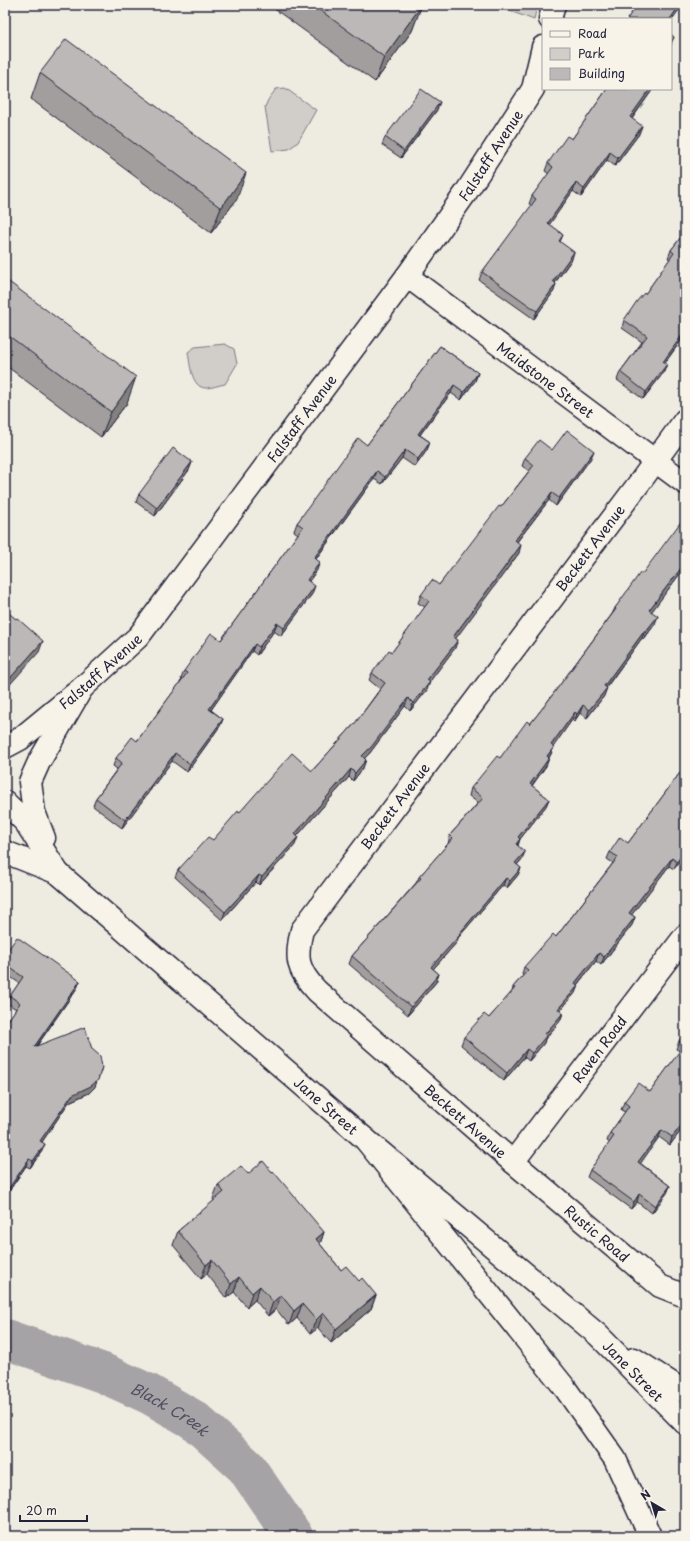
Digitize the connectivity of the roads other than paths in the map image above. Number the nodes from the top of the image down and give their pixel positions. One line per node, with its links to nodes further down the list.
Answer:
1 (554, 5): 2 (main road)
2 (550, 18)
3 (542, 51): 4 (main road, Falstaff Avenue)
4 (406, 276): 6 (main road, Maidstone Street); 8 (main road, Falstaff Avenue)
5 (685, 420): 6 (main road, Beckett Avenue)
6 (656, 461): 7 (main road, Maidstone Street); 15 (main road, Beckett Avenue)
7 (685, 483)
8 (82, 688): 9 (main road, Falstaff Avenue); 12 (main road)
9 (5, 747)
10 (5, 802): 12 (main road, Jane Street)
11 (5, 852): 12 (main road, Jane Street)
12 (58, 873): 14 (main road, Jane Street)
13 (685, 936): 15 (main road, Raven Road)
14 (365, 1139): 17 (main road, Jane Street); 20 (main road)
15 (513, 1162): 16 (main road, Rustic Road)
16 (685, 1296)
17 (598, 1335): 18 (main road, Jane Street); 19 (main road, Jane Street)
18 (685, 1392)
19 (685, 1423)
20 (650, 1536)

